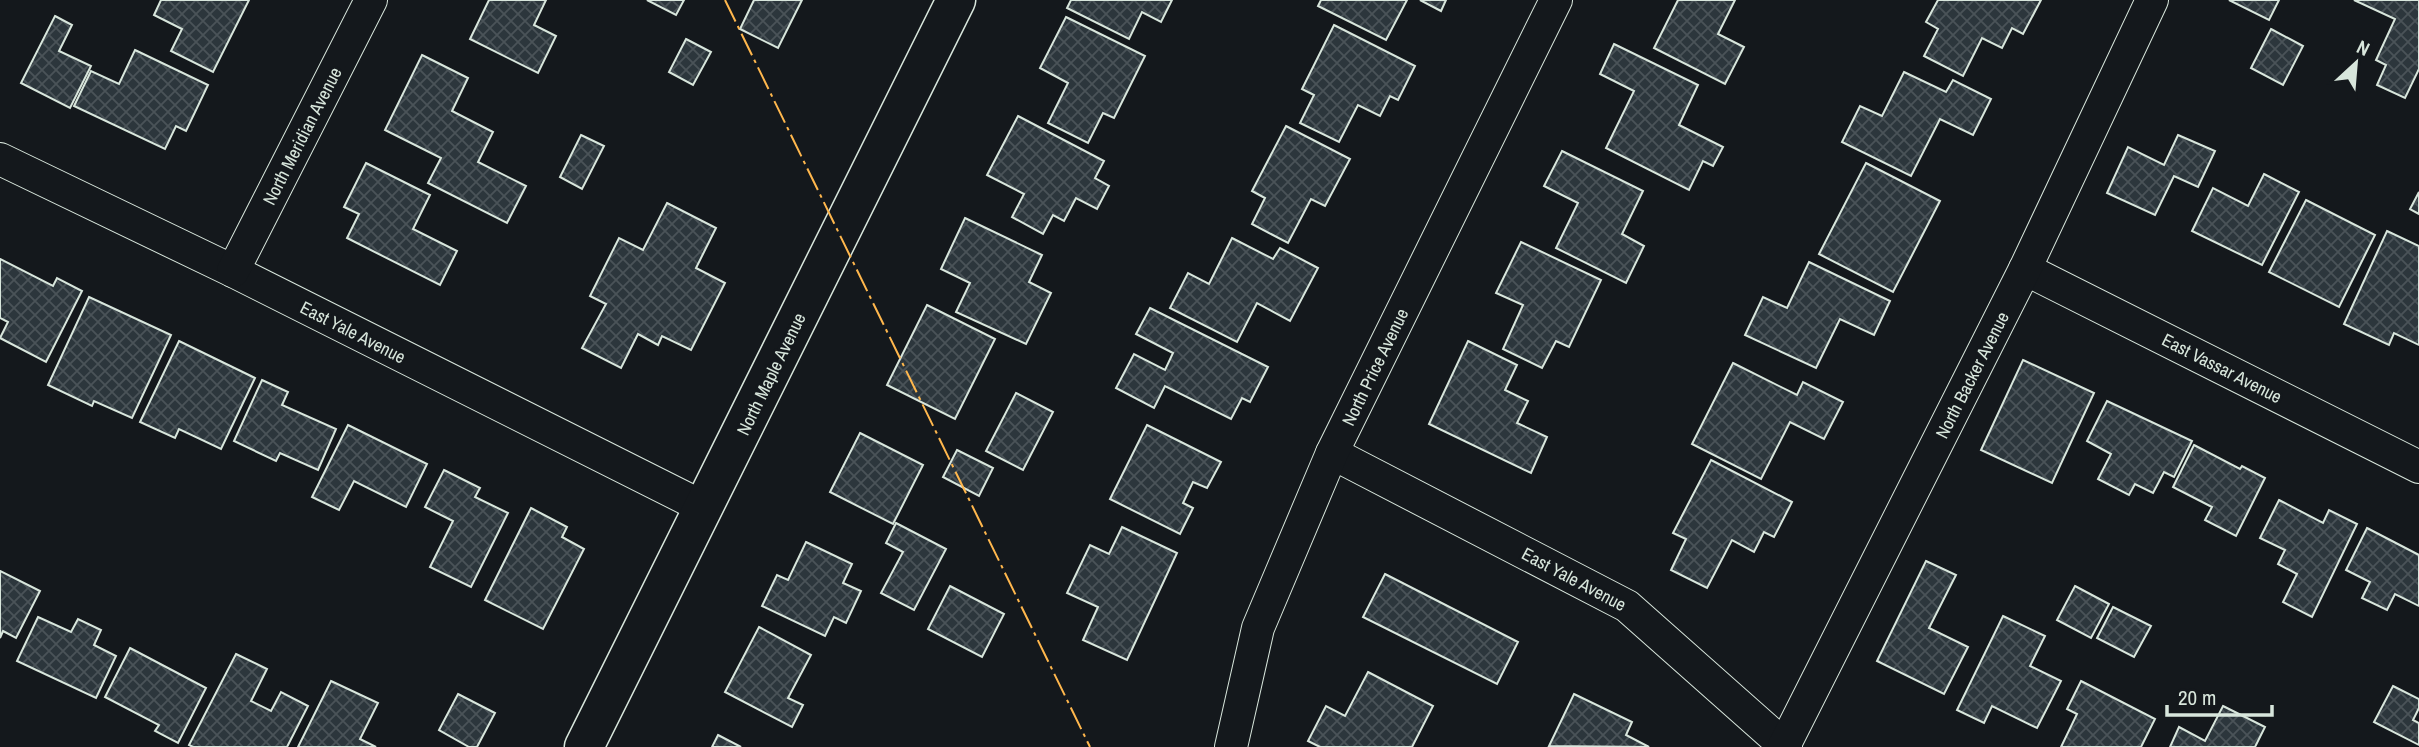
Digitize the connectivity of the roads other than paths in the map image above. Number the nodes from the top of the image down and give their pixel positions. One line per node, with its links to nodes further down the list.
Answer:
1 (371, 0): 7 (street, North Meridian Avenue)
2 (956, 0): 10 (street, North Maple Avenue)
3 (1556, 0): 8 (street, North Price Avenue)
4 (2152, 0): 6 (street, North Backer Avenue)
5 (0, 159): 7 (street, East Yale Avenue)
6 (2025, 269): 9 (street, East Vassar Avenue); 11 (street, North Backer Avenue)
7 (233, 271): 10 (street, East Yale Avenue)
8 (1332, 453): 11 (street, East Yale Avenue); 13 (street, North Price Avenue)
9 (2419, 467)
10 (705, 508): 12 (street, North Maple Avenue)
11 (1785, 746)
12 (584, 747)
13 (1231, 747)

